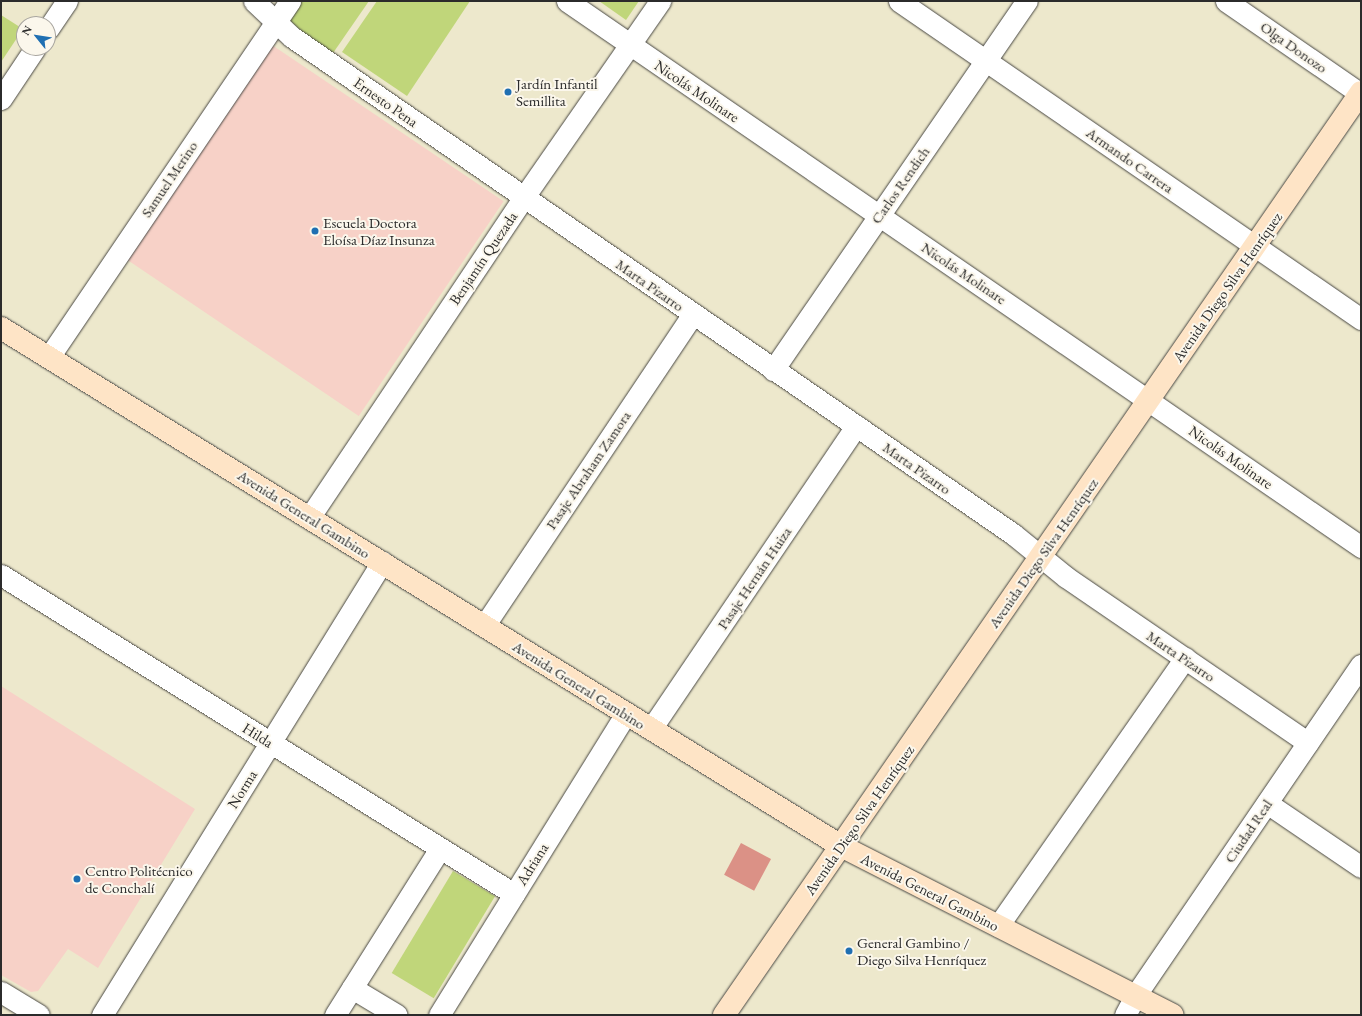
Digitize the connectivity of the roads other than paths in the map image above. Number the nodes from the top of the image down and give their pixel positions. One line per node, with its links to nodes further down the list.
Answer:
1 (67, 1): 9 (street)
2 (254, 1): 10 (street, Ernesto Pena)
3 (290, 1): 10 (street, Samuel Merino)
4 (567, 1): 11 (street, Nicolás Molinare)
5 (660, 1): 11 (street, Benjamín Quezada)
6 (898, 1): 13 (street, Armando Carrera)
7 (1028, 1): 13 (street, Carlos Rendich)
8 (1226, 1): 14 (street, Olga Donozo)
9 (56, 17)
10 (276, 21): 16 (street, Ernesto Pena); 22 (street, Samuel Merino)
11 (630, 45): 16 (street, Benjamín Quezada); 17 (street, Nicolás Molinare)
12 (30, 56): 15 (street)
13 (986, 61): 17 (street, Carlos Rendich); 18 (street, Armando Carrera)
14 (1361, 93): 18 (street, Avenida Diego Silva Henríquez)
15 (1, 99)
16 (524, 197): 19 (street, Marta Pizarro); 26 (street, Benjamín Quezada)
17 (880, 215): 23 (street, Carlos Rendich); 24 (street, Nicolás Molinare)
18 (1255, 246): 20 (street, Armando Carrera); 24 (street, Avenida Diego Silva Henríquez)
19 (693, 314): 23 (street, Marta Pizarro); 31 (street, Pasaje Abraham Zamora)
20 (1361, 319)
21 (1, 328): 22 (street, Avenida General Gambino)
22 (49, 357): 26 (street, Avenida General Gambino)
23 (773, 370): 25 (street, Marta Pizarro)
24 (1149, 400): 27 (street, Nicolás Molinare); 28 (street, Avenida Diego Silva Henríquez)
25 (856, 426): 28 (street, Marta Pizarro); 35 (street, Pasaje Hernán Huiza)
26 (309, 518): 29 (street, Avenida General Gambino)
27 (1361, 547)
28 (1041, 556): 32 (street, Marta Pizarro); 39 (street, Avenida Diego Silva Henríquez)
29 (382, 562): 31 (street, Avenida General Gambino); 36 (street, Norma)
30 (1, 575): 36 (street, Hilda)
31 (484, 626): 34 (street, Avenida General Gambino)
32 (1185, 658): 37 (street, Marta Pizarro); 43 (street)
33 (1361, 665): 37 (street, Ciudad Real)
34 (626, 713): 35 (street, Avenida General Gambino); 42 (street, Adriana)
35 (652, 729): 39 (street, Avenida General Gambino)
36 (270, 742): 40 (street, Hilda); 48 (street, Norma)
37 (1308, 743): 38 (street, Ciudad Real)
38 (1267, 803): 41 (street); 46 (street, Ciudad Real)
39 (841, 846): 43 (street, Avenida General Gambino); 52 (street, Avenida Diego Silva Henríquez)
40 (440, 848): 42 (street, Hilda); 44 (street)
41 (1361, 867)
42 (514, 894): 51 (street, Adriana)
43 (998, 926): 46 (street, Avenida General Gambino)
44 (352, 988): 49 (street); 50 (street)
45 (1, 992): 47 (street)
46 (1130, 1006): 53 (street, Avenida General Gambino)
47 (39, 1015)
48 (102, 1015)
49 (335, 1015)
50 (397, 1015)
51 (439, 1015)
52 (724, 1015)
53 (1172, 1015)

